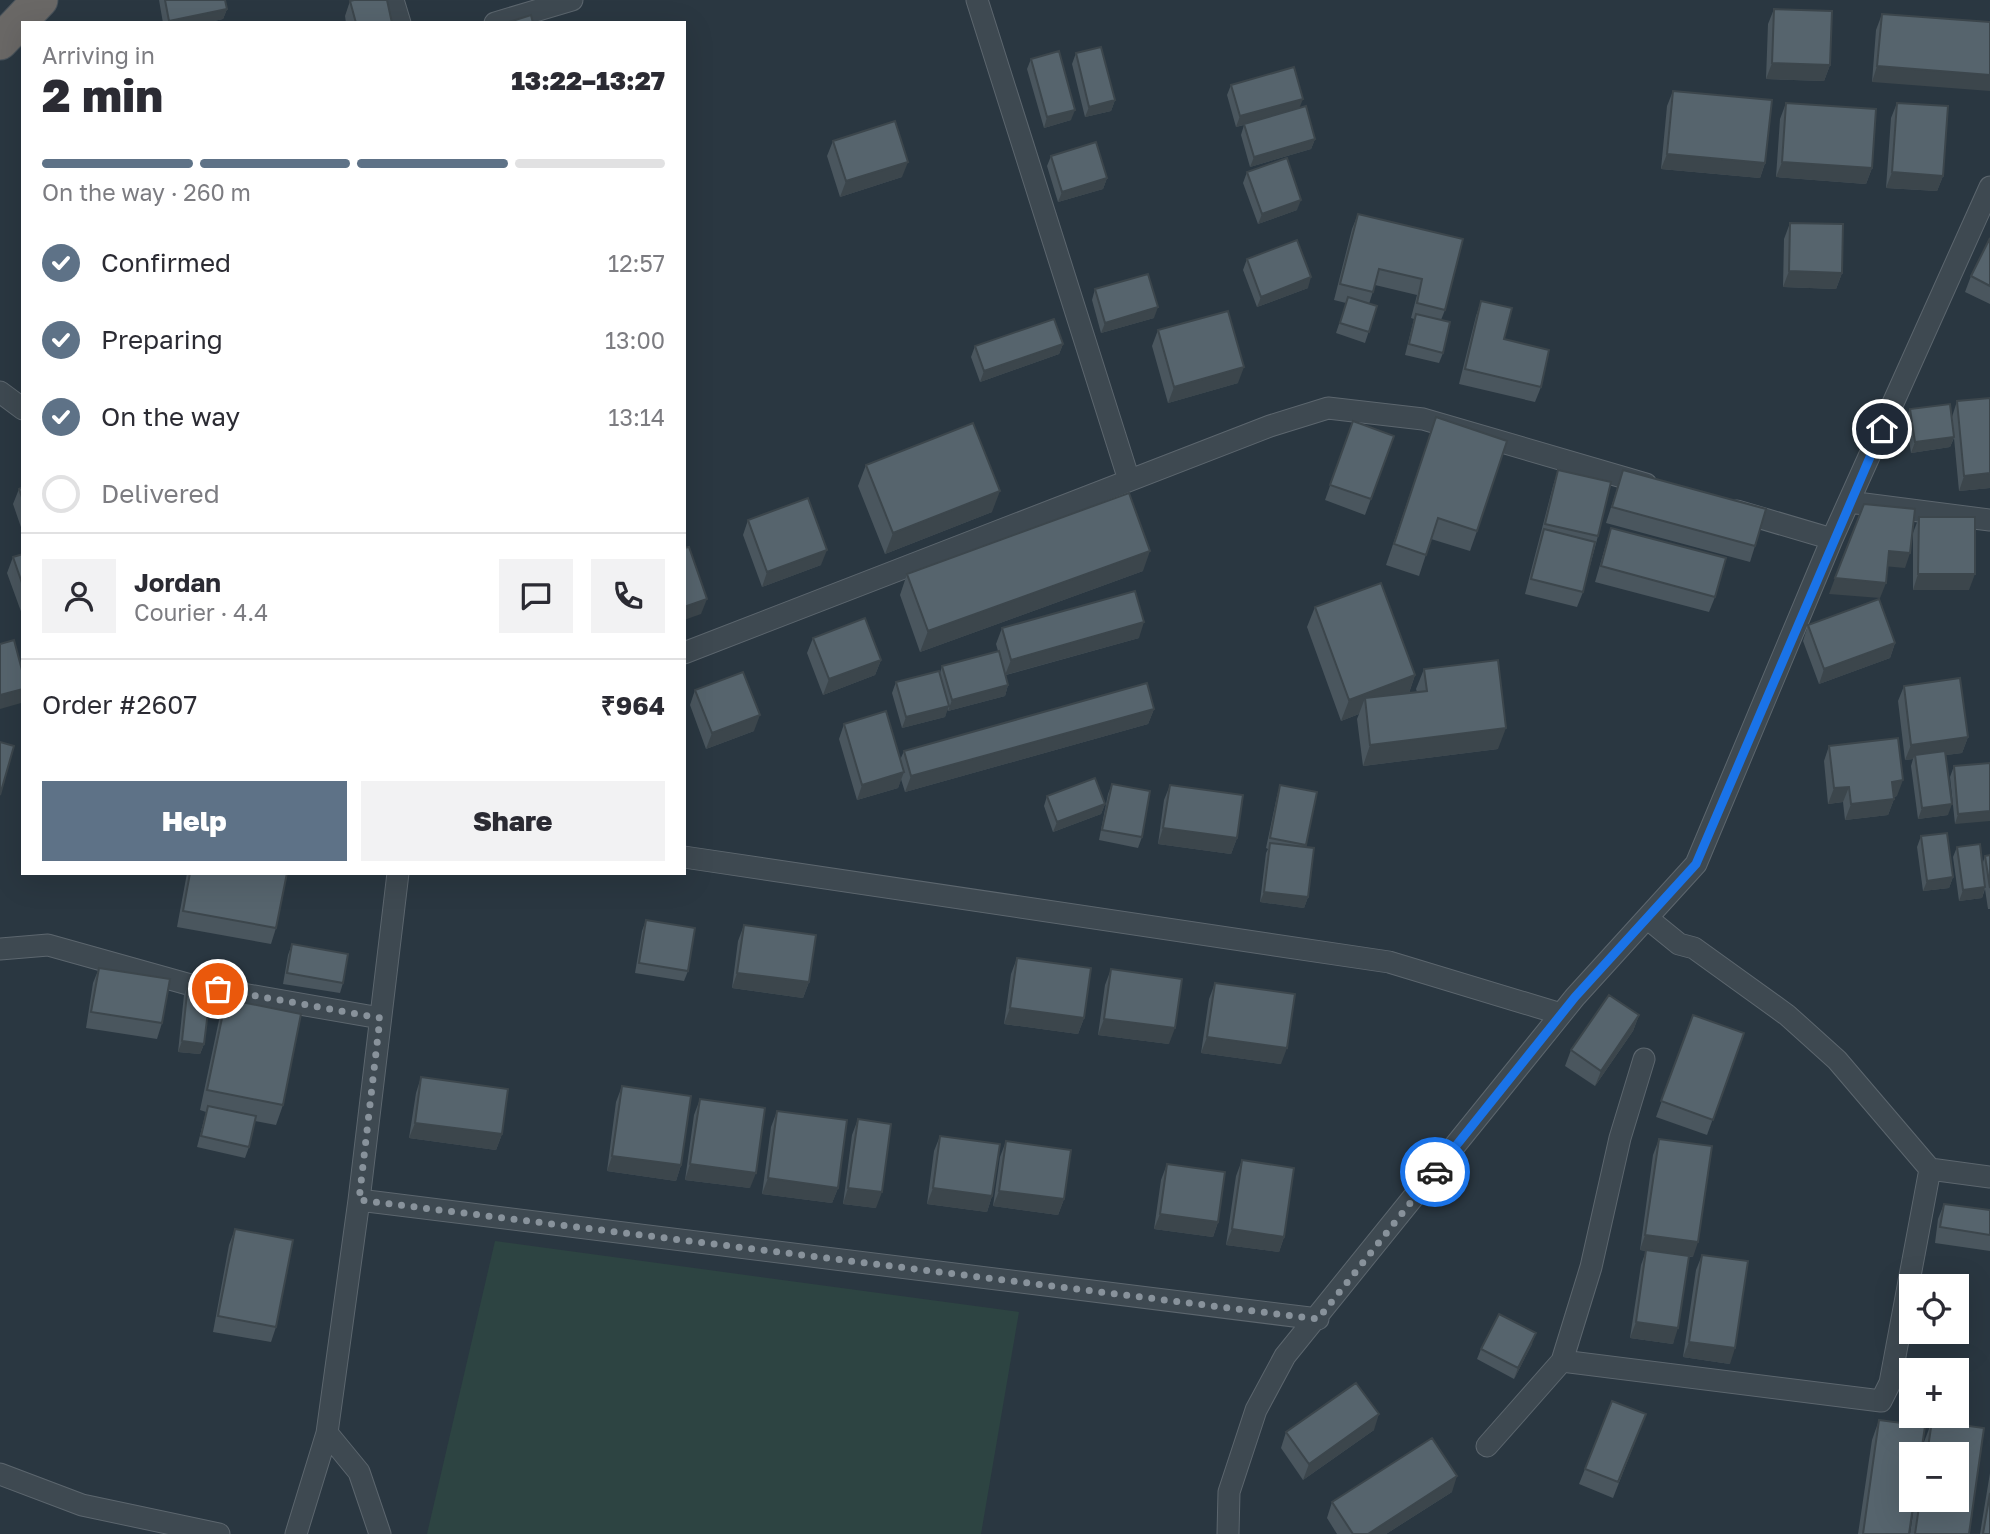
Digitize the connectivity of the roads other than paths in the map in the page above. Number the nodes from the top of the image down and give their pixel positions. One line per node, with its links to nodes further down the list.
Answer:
1 (17, 0): 6 (highway)
2 (40, 0): 9 (highway)
3 (393, 0): 7 (street)
4 (572, 0): 8 (street)
5 (977, 0): 13 (street)
6 (0, 17)
7 (399, 21)
8 (502, 21)
9 (0, 42)
10 (1990, 187): 15 (street)
11 (0, 392): 12 (street)
12 (21, 408)
13 (1129, 480): 14 (street); 19 (street)
14 (1661, 489)
15 (1849, 502): 17 (street); 18 (street)
16 (1714, 504): 18 (street)
17 (1990, 520)
18 (1832, 539): 22 (street)
19 (686, 652)
20 (686, 857): 24 (street)
21 (398, 875): 25 (street)
22 (1647, 918): 24 (street); 27 (street)
23 (0, 949): 25 (street)
24 (1561, 1014): 30 (street)
25 (380, 1018): 29 (street)
26 (1644, 1059): 31 (street)
27 (1930, 1169): 28 (street); 31 (street)
28 (1990, 1177)
29 (359, 1200): 30 (street); 32 (street)
30 (1318, 1319): 38 (street)
31 (1562, 1361): 33 (street)
32 (327, 1433): 36 (street); 37 (street)
33 (1487, 1446)
34 (0, 1474): 35 (street)
35 (219, 1534)
36 (296, 1534)
37 (380, 1534)
38 (1228, 1534)

